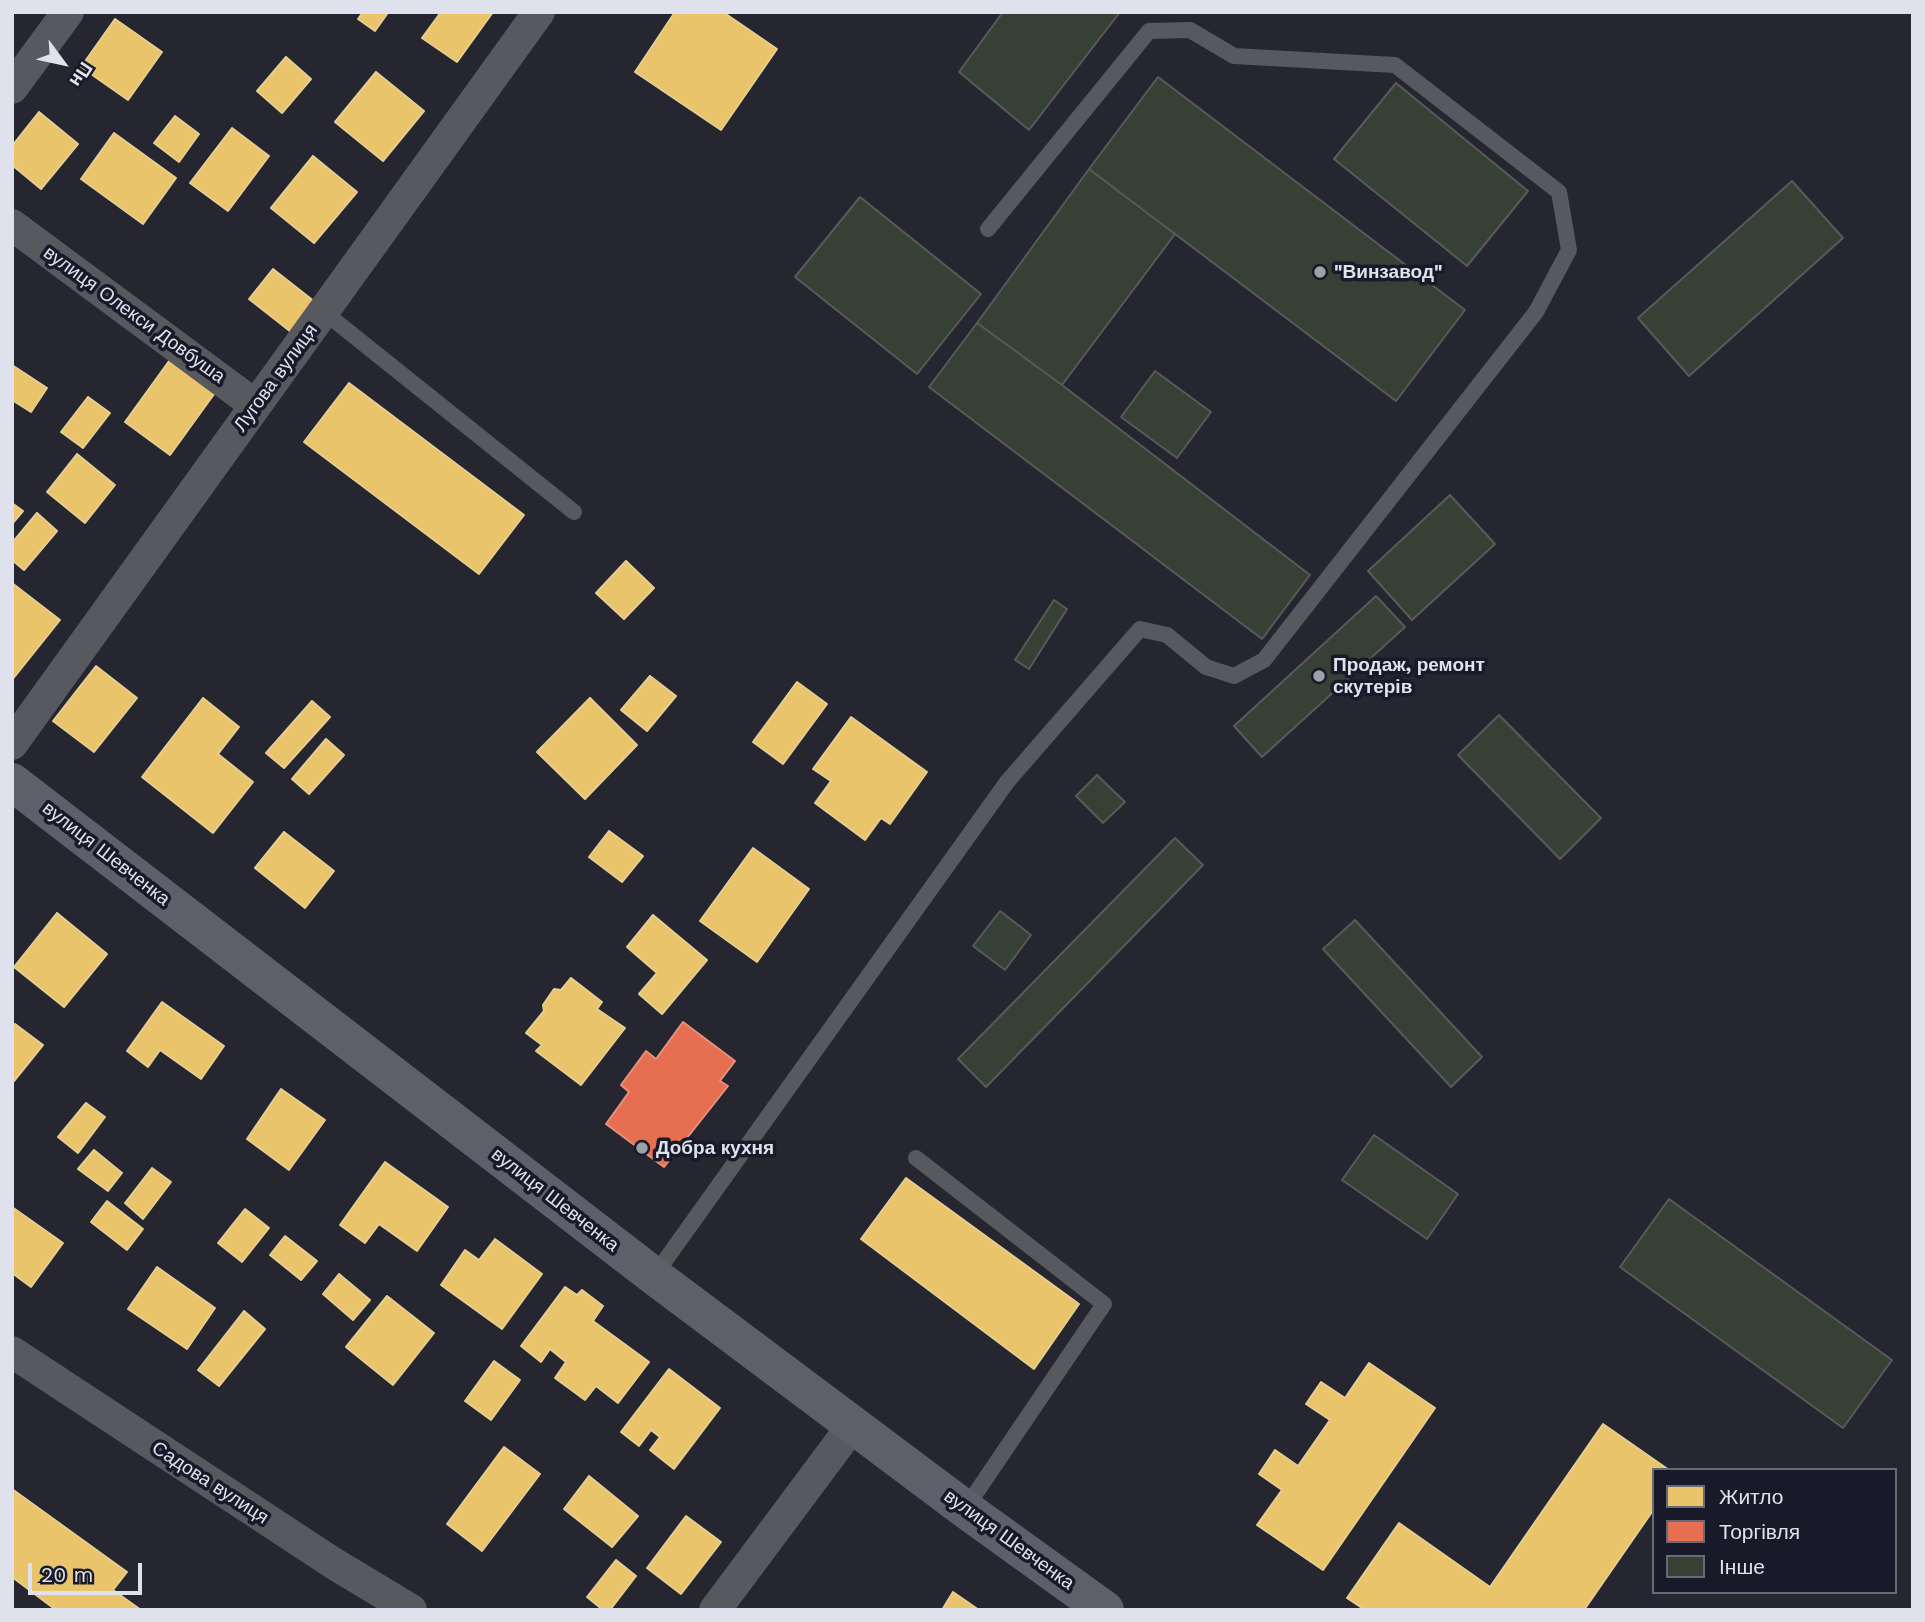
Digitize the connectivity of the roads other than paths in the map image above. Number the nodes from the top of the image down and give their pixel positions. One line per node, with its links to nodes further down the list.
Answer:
1 (68, 12): 3 (street)
2 (539, 12): 6 (street, Лугова вулиця)
3 (12, 88)
4 (12, 225): 7 (street, вулиця Олекси Довбуша)
5 (988, 229): 12 (lane)
6 (324, 312): 7 (street, Лугова вулиця); 8 (lane)
7 (256, 405): 9 (street, Лугова вулиця)
8 (574, 512)
9 (12, 744)
10 (12, 782): 12 (street, вулиця Шевченка)
11 (916, 1158): 15 (lane)
12 (654, 1276): 14 (street, вулиця Шевченка)
13 (12, 1352): 16 (street, Садова вулиця)
14 (853, 1426): 15 (street, вулиця Шевченка); 17 (street)
15 (965, 1509): 18 (street, вулиця Шевченка)
16 (411, 1610)
17 (716, 1610)
18 (1105, 1610)

